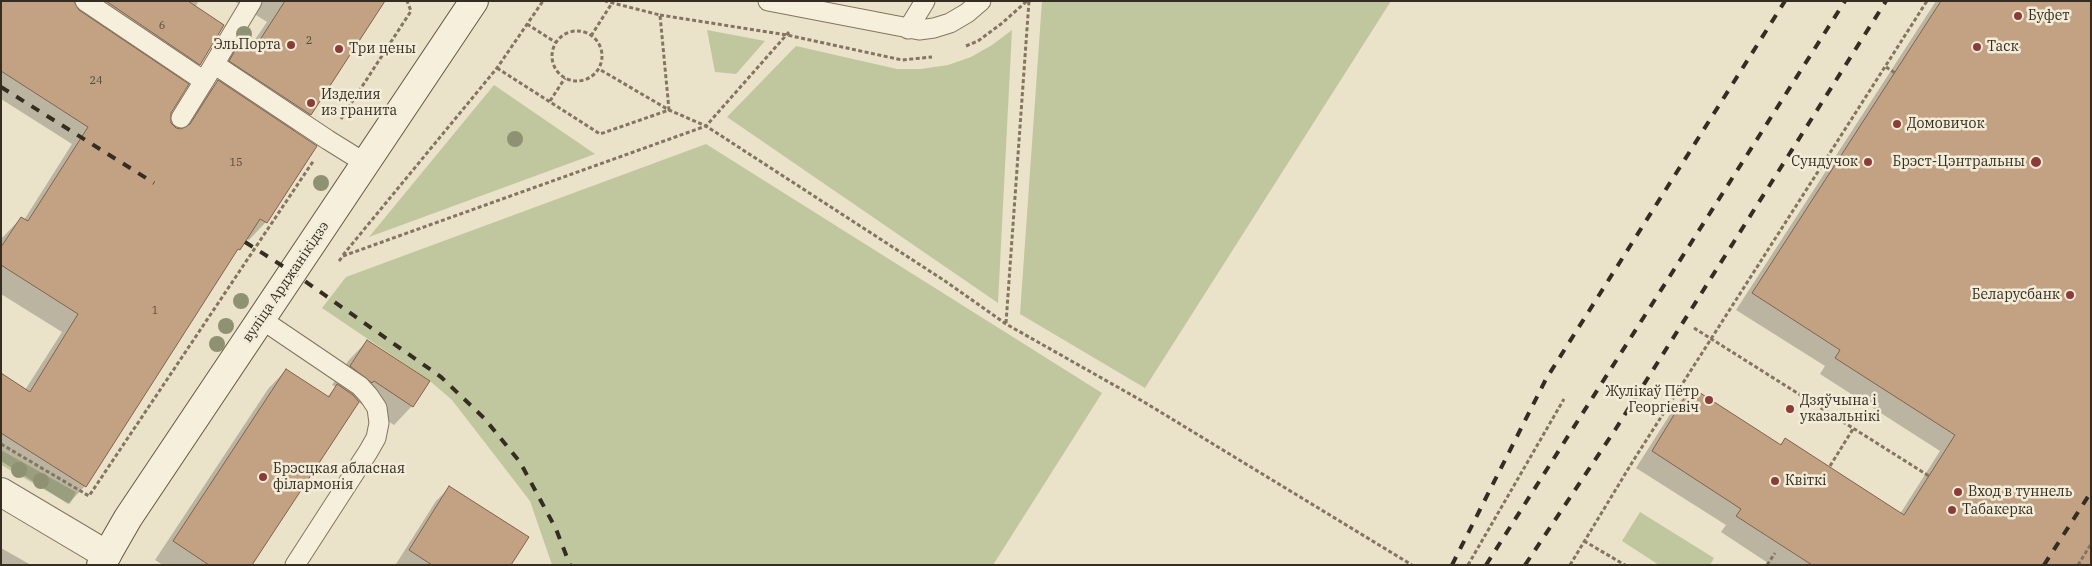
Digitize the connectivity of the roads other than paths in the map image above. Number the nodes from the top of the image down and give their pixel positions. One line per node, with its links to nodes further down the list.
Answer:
1 (85, 1): 11 (lane)
2 (252, 1): 10 (lane)
3 (474, 1): 13 (main road, вуліца Арджанікідзэ)
4 (768, 1): 8 (lane)
5 (859, 1): 8 (lane)
6 (925, 1): 9 (lane)
7 (980, 1): 9 (lane)
8 (848, 17): 9 (lane)
9 (908, 29)
10 (214, 64): 11 (lane); 13 (lane)
11 (204, 81): 12 (lane)
12 (182, 118)
13 (365, 163): 14 (main road, вуліца Арджанікідзэ)
14 (261, 319): 16 (main road, вуліца Арджанікідзэ); 17 (lane)
15 (1, 492): 16 (main road)
16 (104, 560)
17 (295, 565)

